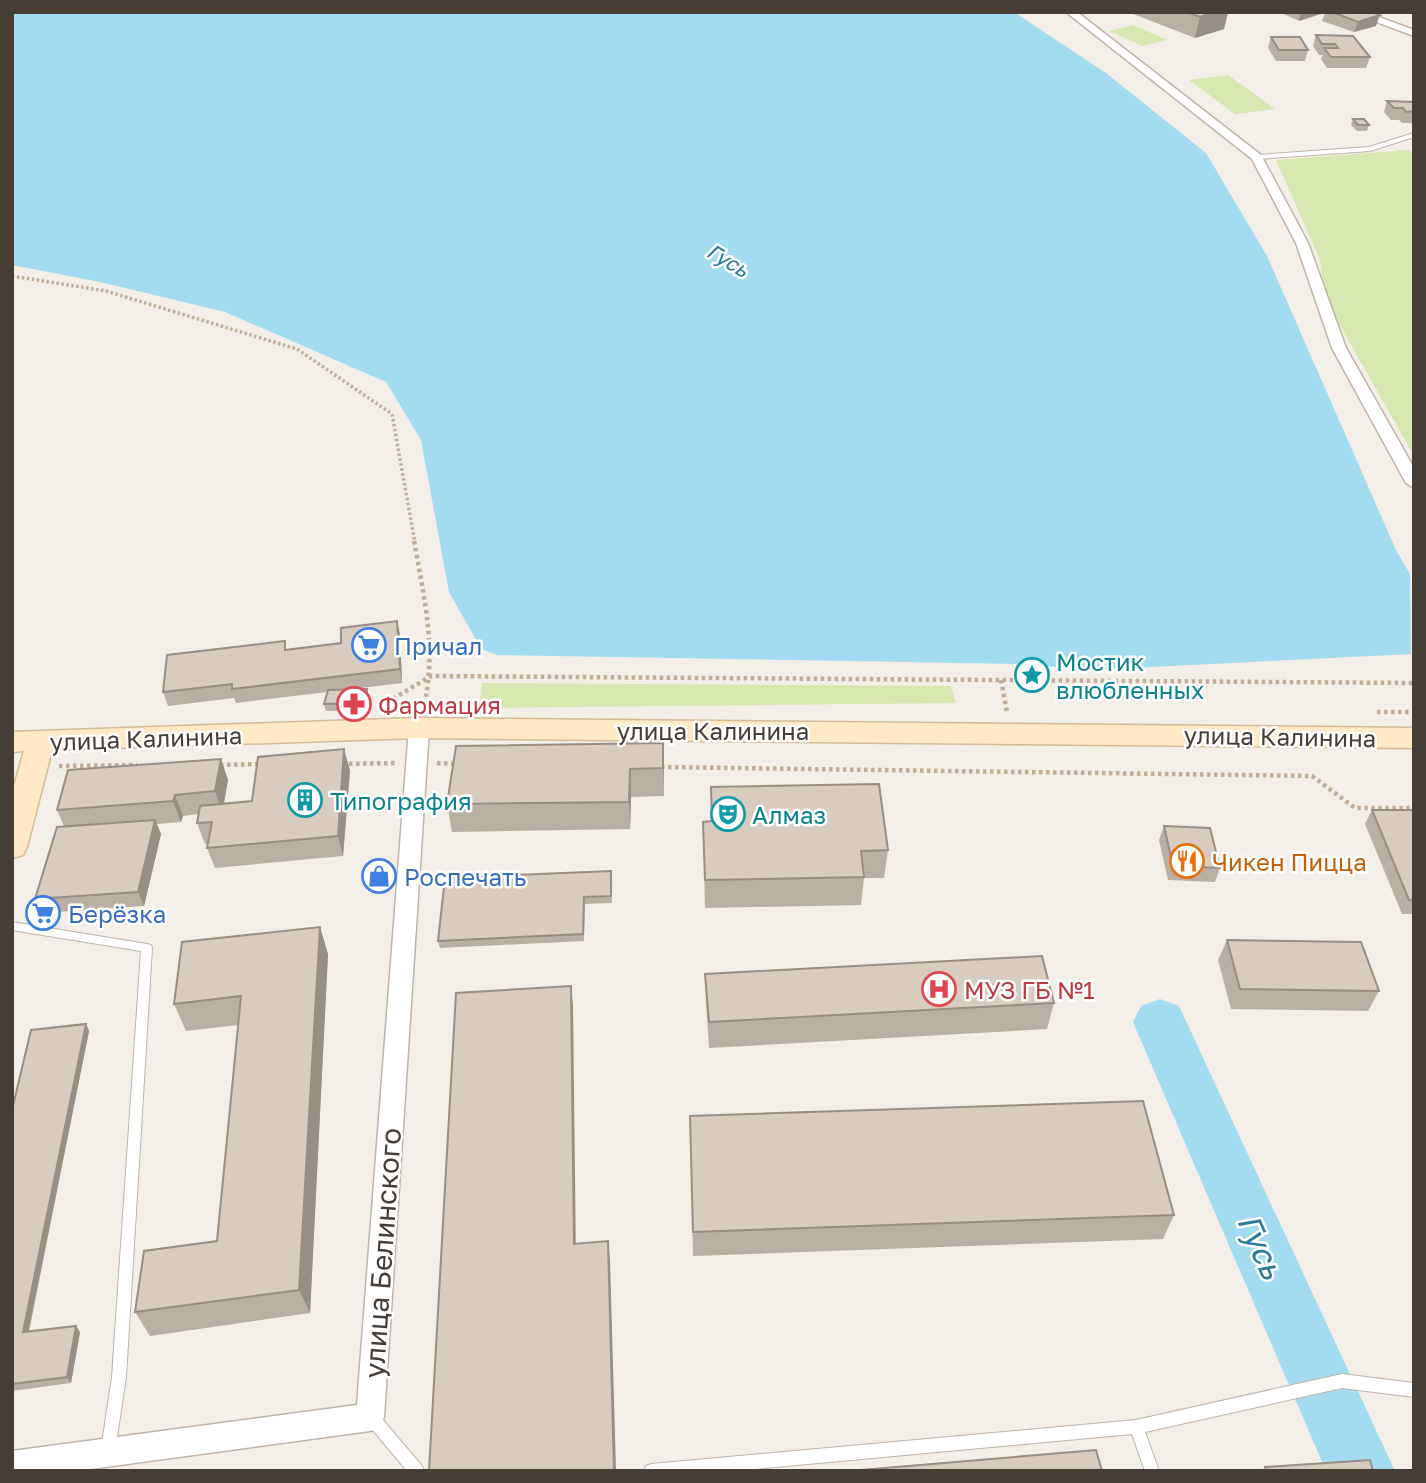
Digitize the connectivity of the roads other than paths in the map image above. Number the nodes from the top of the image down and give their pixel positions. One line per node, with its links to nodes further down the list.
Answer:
1 (1071, 12): 5 (street)
2 (1355, 12): 3 (street)
3 (1414, 33)
4 (1414, 135): 5 (lane)
5 (1257, 157): 6 (street)
6 (1414, 483)
7 (419, 728): 8 (main road, улица Калинина); 10 (main road, улица Калинина); 14 (street, улица Белинского)
8 (1414, 738)
9 (12, 743): 10 (main road, улица Калинина)
10 (38, 753): 11 (main road)
11 (12, 847)
12 (12, 926): 16 (lane)
13 (1414, 1390): 15 (lane)
14 (370, 1417): 16 (street); 18 (lane)
15 (1136, 1426): 19 (lane); 20 (lane)
16 (107, 1454): 17 (street)
17 (12, 1465)
18 (417, 1471)
19 (651, 1471)
20 (1152, 1471)

